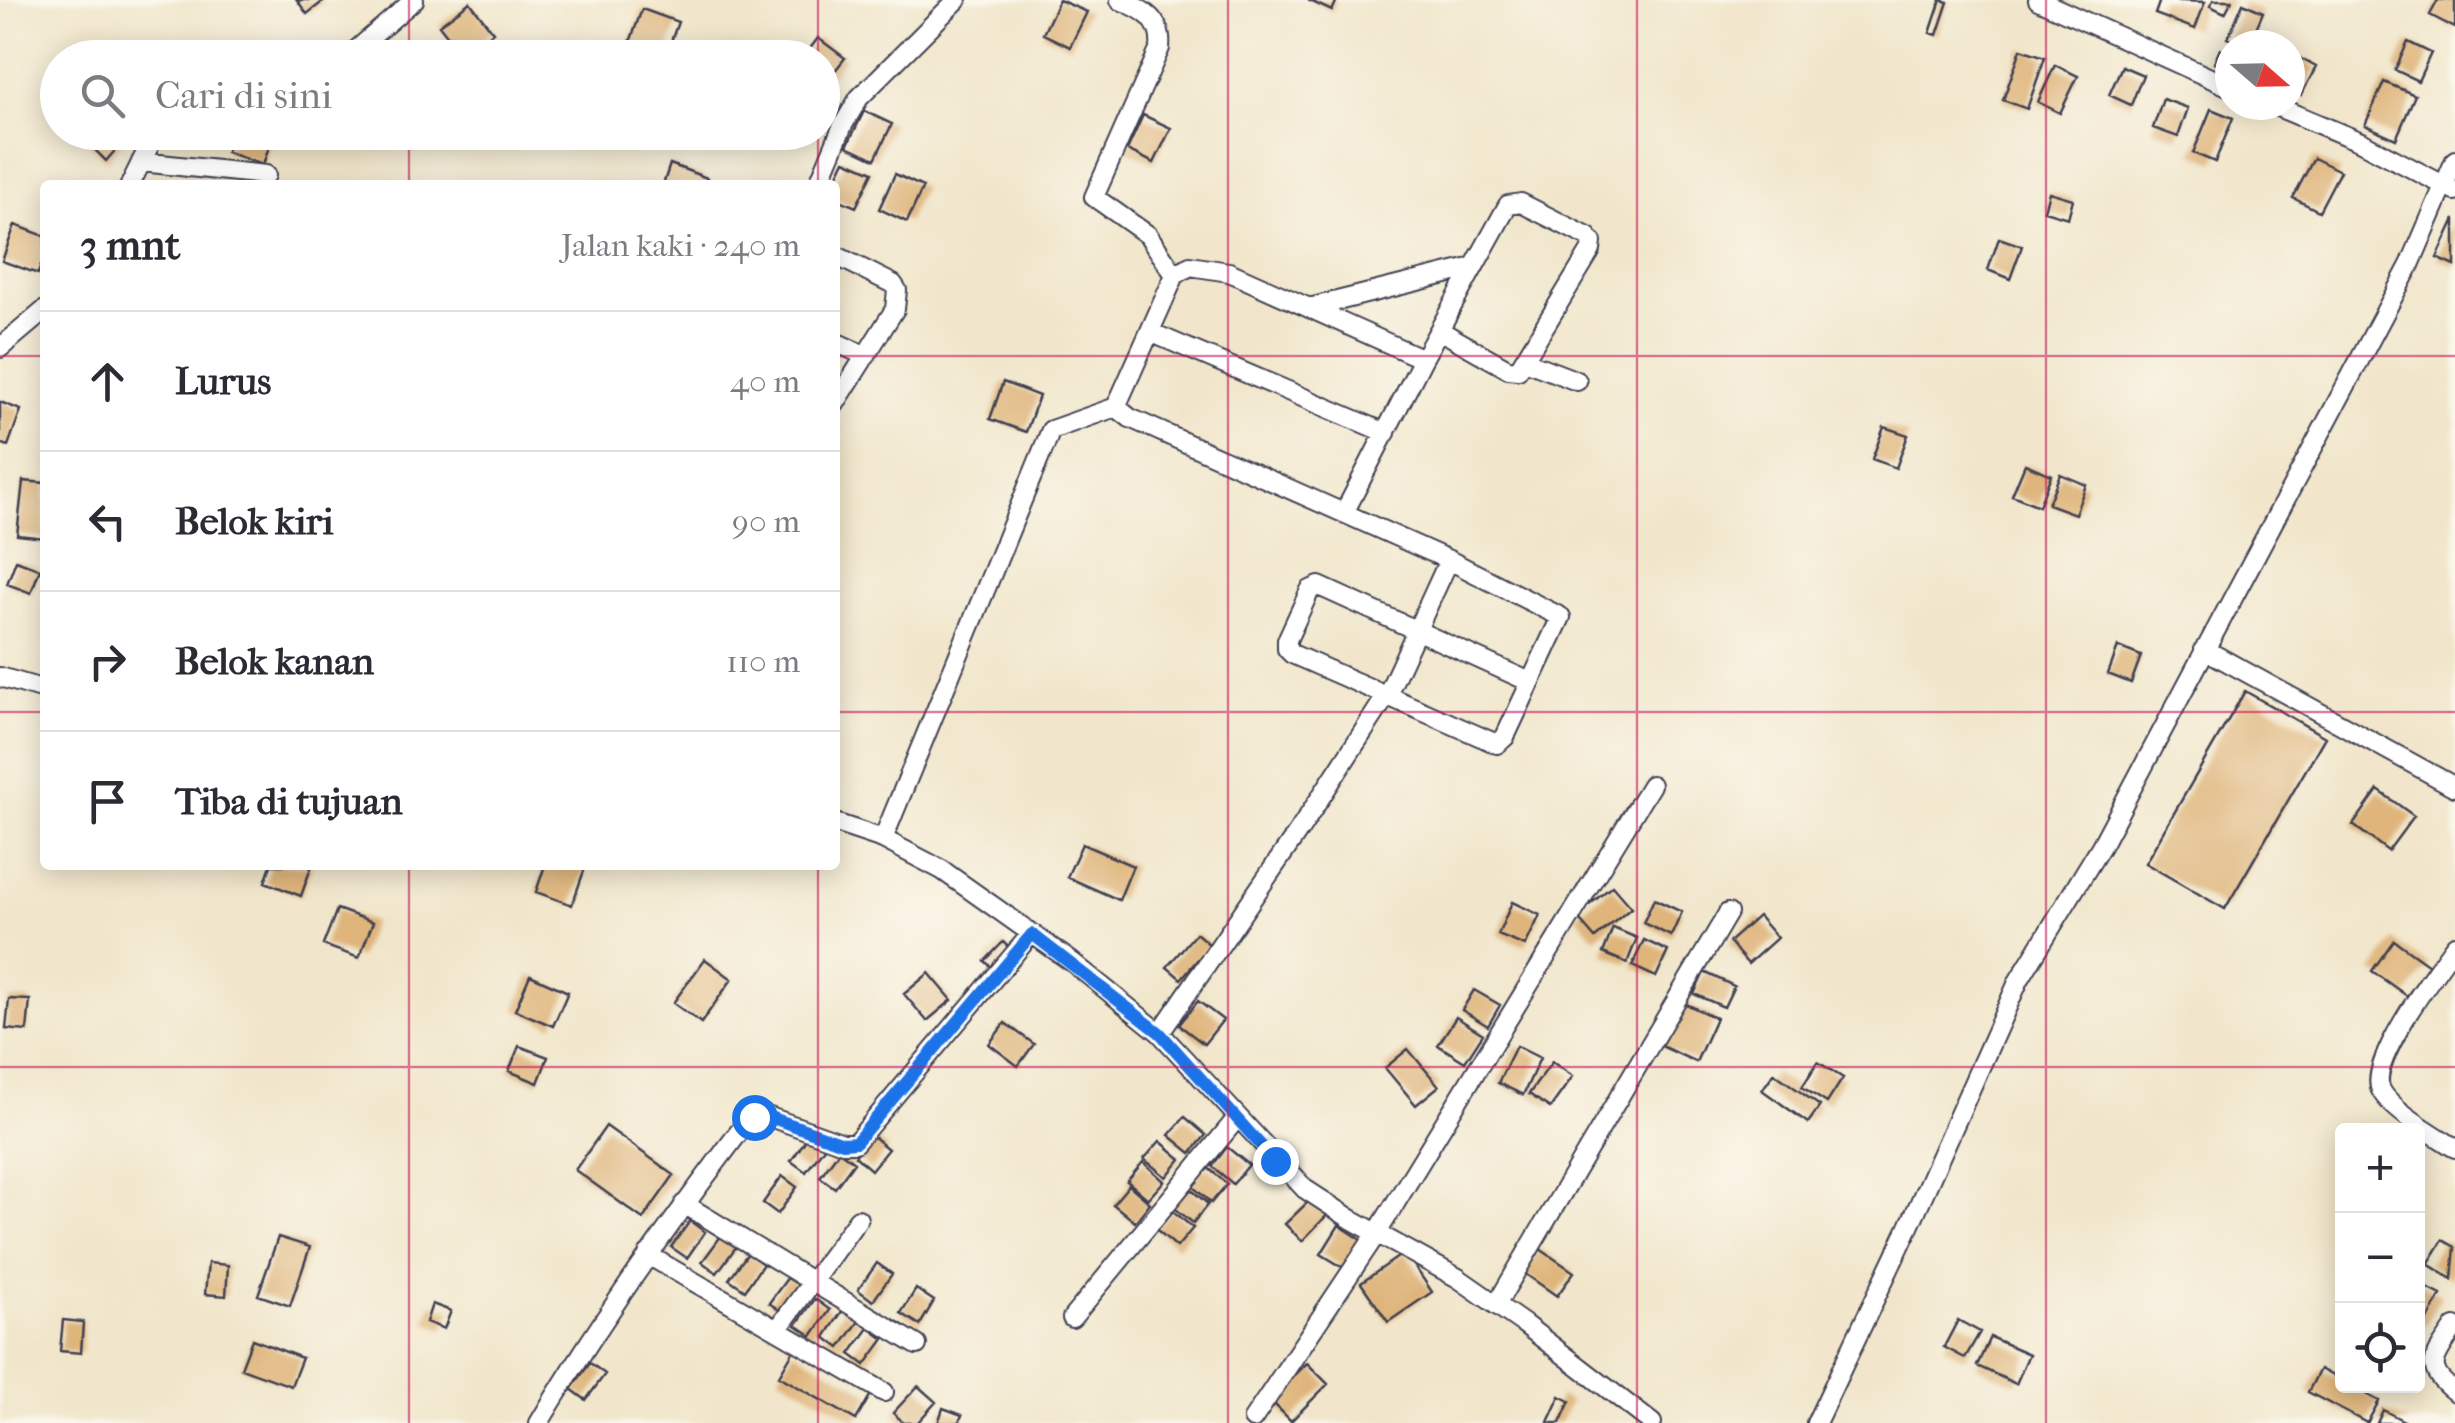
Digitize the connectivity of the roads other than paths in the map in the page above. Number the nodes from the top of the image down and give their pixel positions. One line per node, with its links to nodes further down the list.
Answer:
1 (414, 0): 5 (street)
2 (958, 0): 8 (street)
3 (1120, 0): 19 (street)
4 (2038, 0): 6 (street)
5 (368, 40)
6 (2215, 80)
7 (2305, 118): 16 (street)
8 (840, 134)
9 (147, 150): 12 (street)
10 (833, 150): 15 (street)
11 (2455, 160): 16 (street)
12 (141, 162): 13 (street); 14 (street)
13 (266, 175)
14 (132, 180)
15 (820, 180)
16 (2450, 188): 36 (street)
17 (840, 257): 26 (street)
18 (1474, 267): 20 (street); 22 (street); 28 (street)
19 (1175, 276): 20 (street); 23 (street)
20 (1309, 308): 27 (street)
21 (40, 314): 25 (street)
22 (1439, 330): 27 (street); 28 (street)
23 (1150, 332): 31 (street); 32 (street)
24 (840, 344): 26 (street)
25 (0, 348)
26 (866, 356): 30 (street)
27 (1423, 359): 32 (street)
28 (1525, 361): 29 (street)
29 (1577, 381)
30 (840, 396)
31 (1116, 407): 33 (street); 44 (street)
32 (1386, 433): 33 (street)
33 (1344, 513): 34 (street)
34 (1449, 560): 35 (street); 38 (street)
35 (1416, 630): 38 (street); 40 (street); 40 (street)
36 (2204, 649): 42 (street); 66 (street)
37 (0, 678): 39 (street)
38 (1530, 682): 40 (street)
39 (40, 689)
40 (1387, 695): 48 (street)
41 (1651, 785): 53 (street)
42 (2455, 787)
43 (840, 825): 44 (street)
44 (883, 839): 46 (street)
45 (1728, 913): 56 (street)
46 (1032, 934): 48 (street); 51 (street)
47 (2455, 945): 50 (street)
48 (1160, 1033): 49 (street)
49 (1236, 1118): 53 (street); 57 (street)
50 (2455, 1148)
51 (684, 1204): 54 (street); 55 (street)
52 (858, 1219): 55 (street)
53 (1377, 1233): 56 (street); 63 (street)
54 (648, 1255): 59 (street); 64 (street)
55 (814, 1283): 59 (street); 60 (street)
56 (1496, 1305): 65 (street)
57 (1072, 1318)
58 (2455, 1326): 62 (street)
59 (777, 1330): 61 (street)
60 (916, 1345)
61 (884, 1392)
62 (2455, 1392)
63 (1253, 1419)
64 (539, 1423)
65 (1652, 1423)
66 (1816, 1423)

